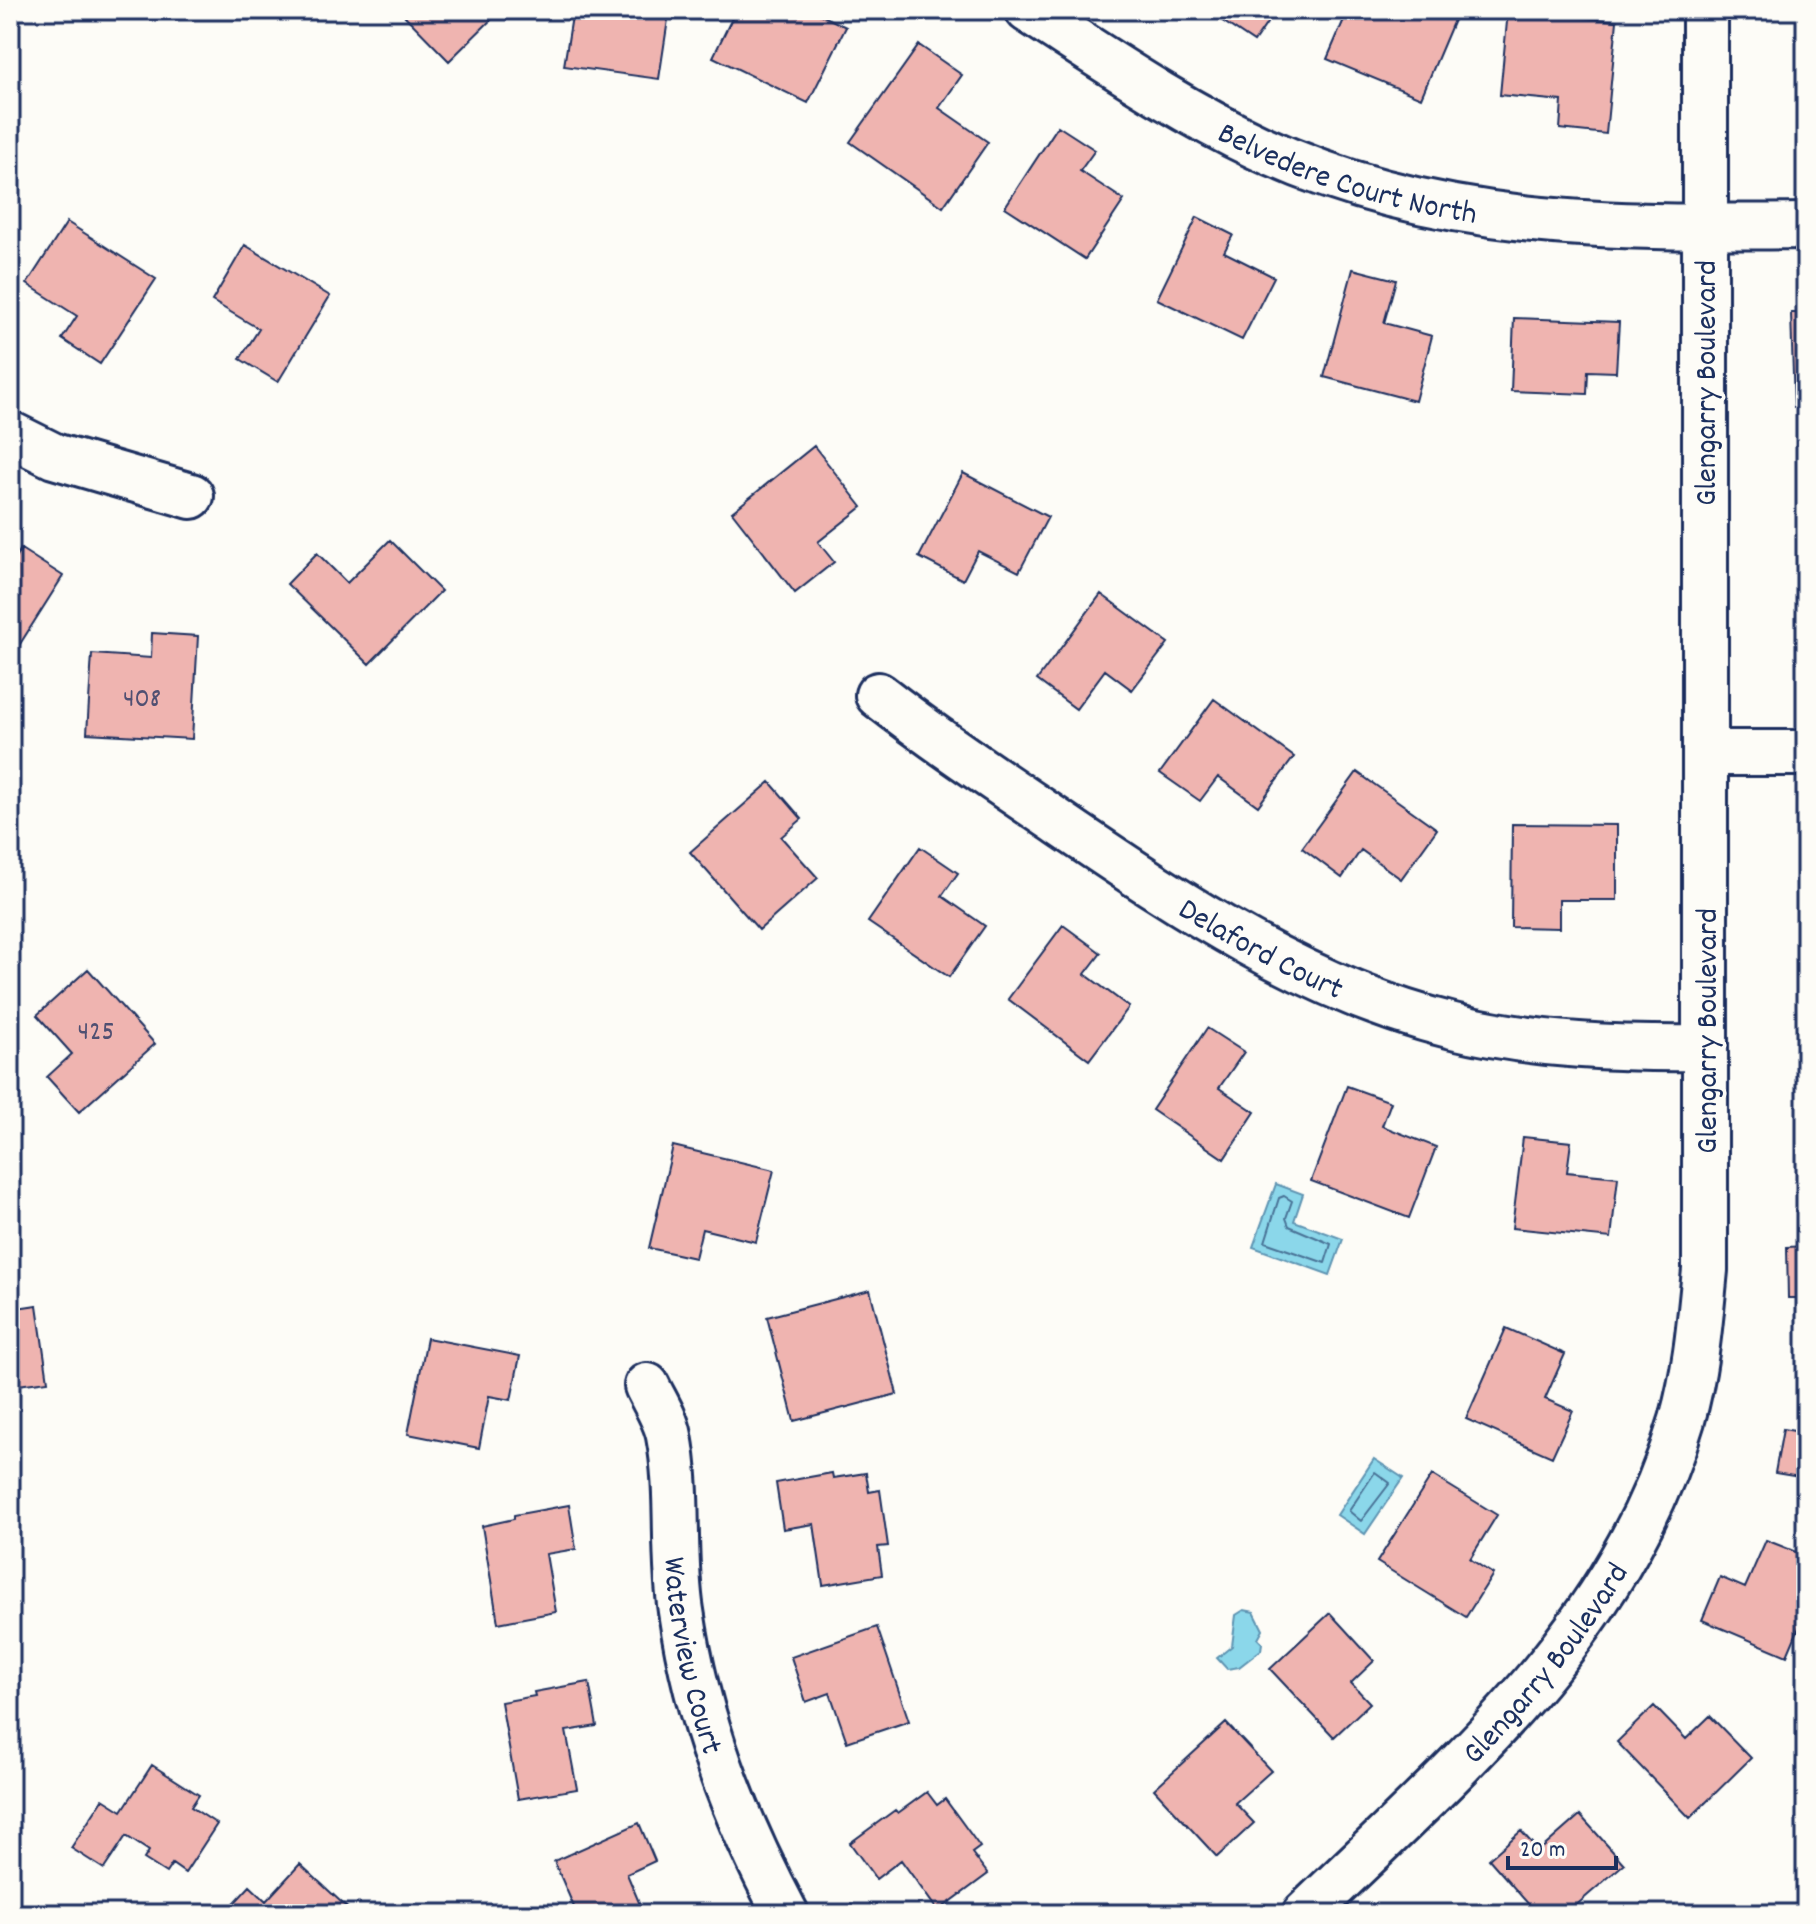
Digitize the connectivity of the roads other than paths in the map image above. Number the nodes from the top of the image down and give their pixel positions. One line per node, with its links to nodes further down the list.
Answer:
1 (1028, 10): 4 (street, Belvedere Court North)
2 (1705, 10): 4 (street, Glengarry Boulevard)
3 (1806, 226): 4 (street, Belvedere Court North)
4 (1703, 227): 8 (street, Glengarry Boulevard)
5 (10, 434): 6 (street)
6 (191, 496)
7 (878, 695): 10 (street, Delaford Court)
8 (1705, 753): 9 (street); 10 (street, Glengarry Boulevard)
9 (1806, 753)
10 (1705, 1048): 13 (street, Glengarry Boulevard)
11 (647, 1386): 12 (street, Waterview Court)
12 (786, 1914)
13 (1305, 1914)

